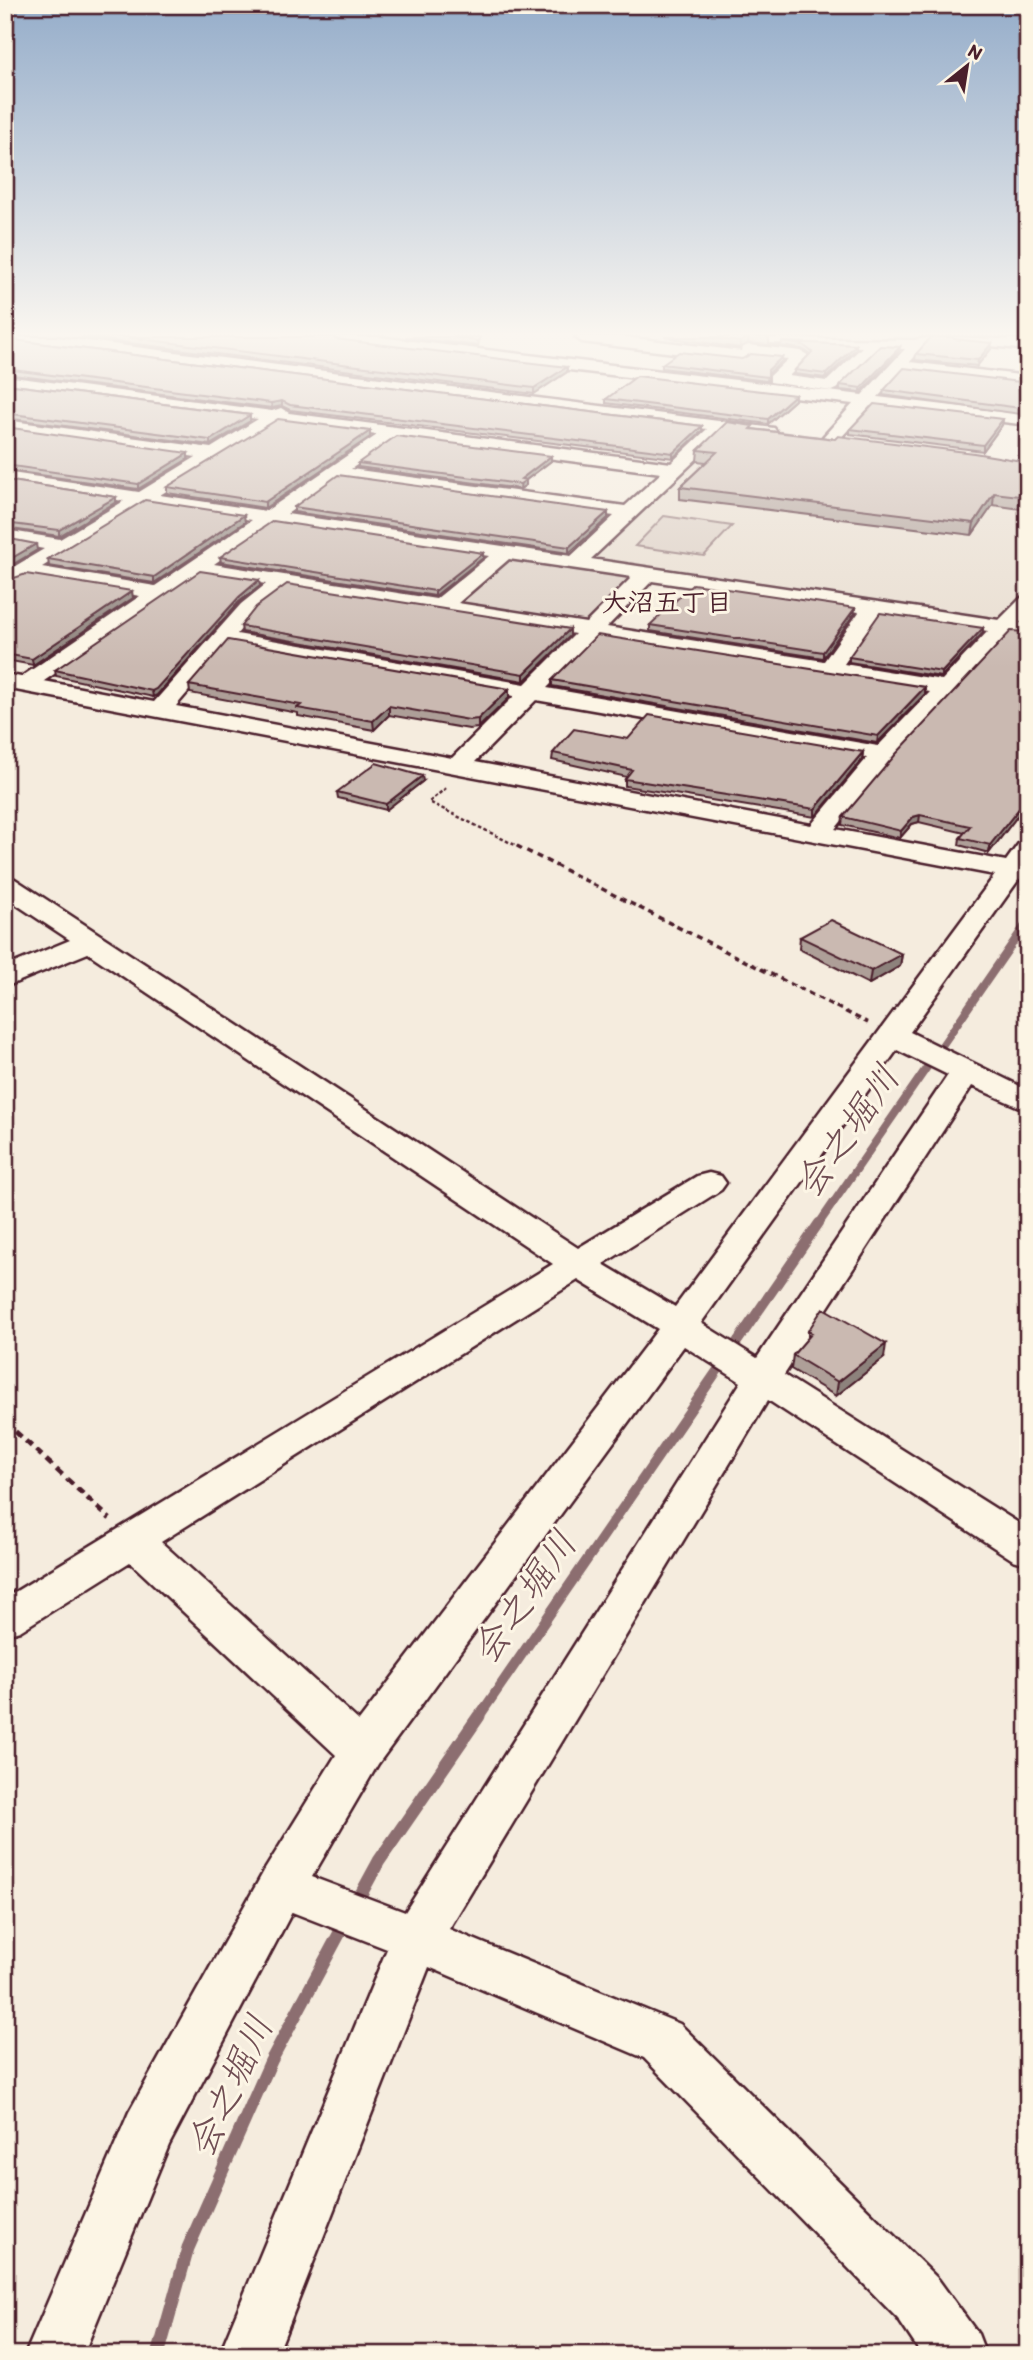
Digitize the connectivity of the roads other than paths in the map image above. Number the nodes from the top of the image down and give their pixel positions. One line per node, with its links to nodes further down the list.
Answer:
1 (165, 447): 7 (street)
2 (226, 447): 7 (street)
3 (371, 447): 9 (street)
4 (465, 447): 11 (street)
5 (502, 447): 8 (street)
6 (699, 447): 8 (street)
7 (215, 454): 12 (street)
8 (674, 469): 13 (street)
9 (335, 472): 11 (street); 14 (street)
10 (5, 477): 12 (street)
11 (418, 484): 13 (street)
12 (142, 498): 14 (street); 16 (street)
13 (626, 512): 18 (street)
14 (268, 517): 17 (street); 19 (street)
15 (5, 536): 16 (street)
16 (64, 545): 21 (street)
17 (503, 554): 18 (street); 25 (street)
18 (574, 564): 20 (street)
19 (195, 567): 22 (street); 23 (street)
20 (646, 575): 26 (street); 28 (street)
21 (14, 576): 23 (street)
22 (284, 580): 25 (street); 29 (street)
23 (161, 593): 31 (street)
24 (1028, 602): 27 (street)
25 (440, 606): 28 (street)
26 (872, 608): 27 (street); 30 (street)
27 (1016, 629): 32 (street)
28 (592, 630): 30 (street); 33 (street)
29 (224, 638): 33 (street); 34 (street)
30 (830, 668): 32 (street)
31 (14, 683): 34 (street)
32 (949, 688): 35 (street)
33 (530, 693): 35 (street); 36 (street)
34 (160, 710): 36 (street)
35 (884, 754): 37 (street)
36 (464, 766): 37 (street)
37 (818, 833): 38 (street)
38 (1023, 864): 42 (street)
39 (5, 885): 40 (street)
40 (90, 942): 41 (street); 46 (street)
41 (5, 978)
42 (893, 1036): 43 (street); 47 (street)
43 (967, 1070): 44 (street); 48 (street)
44 (1028, 1102)
45 (709, 1183): 46 (street)
46 (578, 1264): 47 (street); 49 (street)
47 (679, 1327): 48 (street); 52 (street)
48 (763, 1378): 50 (street); 54 (street)
49 (134, 1541): 51 (street); 52 (street)
50 (1028, 1549)
51 (5, 1619)
52 (362, 1751): 53 (street)
53 (281, 1886): 54 (street); 55 (street)
54 (407, 1935): 56 (street); 57 (street)
55 (54, 2355)
56 (248, 2355)
57 (957, 2355)

